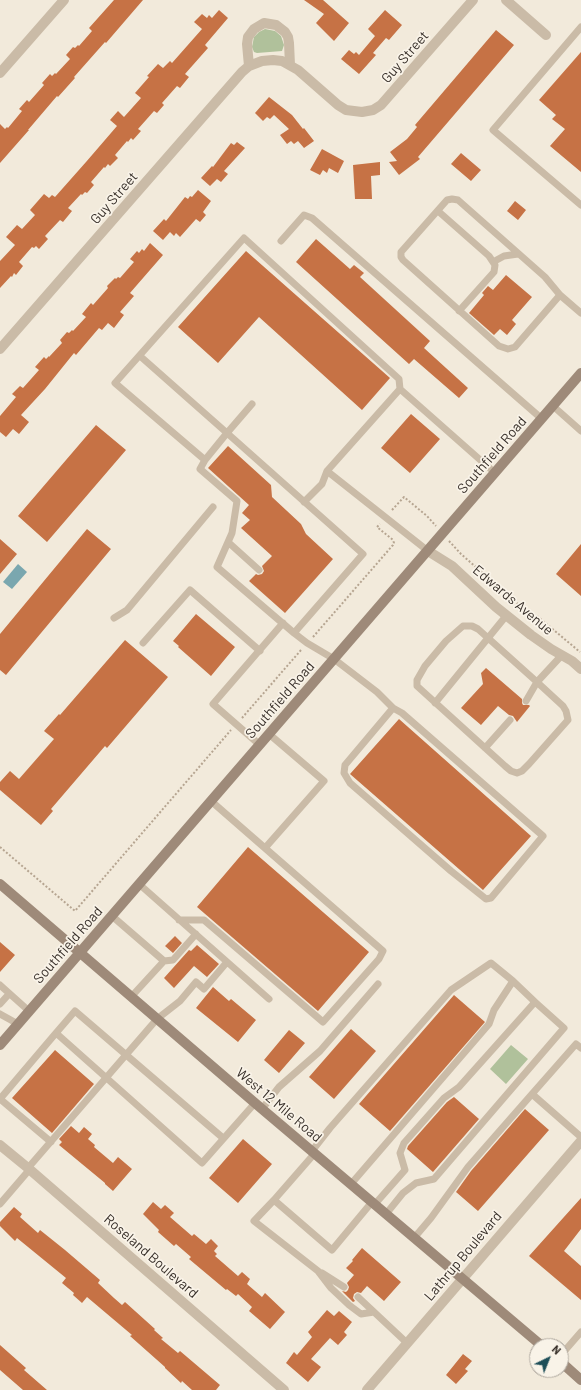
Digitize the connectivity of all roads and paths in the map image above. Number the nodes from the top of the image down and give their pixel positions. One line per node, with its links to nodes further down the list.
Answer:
1 (64, 0): 8 (street)
2 (474, 0): 6 (street, Guy Street)
3 (506, 0): 5 (street)
4 (581, 27): 9 (lane)
5 (546, 35)
6 (290, 64): 7 (street, Guy Street); 7 (street)
7 (249, 66): 17 (street, Guy Street)
8 (0, 73)
9 (581, 204)
10 (438, 211): 12 (lane); 13 (lane); 15 (lane)
11 (281, 241): 23 (lane)
12 (518, 254): 13 (lane); 14 (lane)
13 (493, 262): 15 (lane)
14 (560, 295): 15 (lane); 16 (lane)
15 (459, 311)
16 (581, 313)
17 (0, 350)
18 (140, 356): 20 (lane); 25 (lane); 26 (lane)
19 (581, 373): 22 (main road, Southfield Road)
20 (400, 389): 27 (lane); 28 (lane)
21 (252, 404): 25 (lane)
22 (552, 406): 23 (main road, Southfield Road); 24 (lane)
23 (542, 419): 28 (main road, Southfield Road)
24 (581, 431)
25 (228, 433): 26 (lane); 29 (lane)
26 (205, 460): 34 (lane)
27 (327, 471): 29 (lane); 35 (lane)
28 (495, 473): 35 (main road, Southfield Road)
29 (304, 502): 41 (lane)
30 (213, 507): 39 (lane)
31 (391, 511): 32 (path)
32 (427, 516)
33 (378, 526): 44 (path)
34 (228, 542): 37 (lane); 40 (lane)
35 (428, 550): 38 (street, Edwards Avenue); 48 (main road, Southfield Road)
36 (461, 554): 46 (path)
37 (259, 570)
38 (506, 616): 42 (lane); 47 (street, Edwards Avenue)
39 (114, 618)
40 (283, 623): 41 (lane); 45 (lane)
41 (294, 633): 44 (lane)
42 (488, 639): 50 (lane); 52 (lane); 52 (lane)
43 (143, 644): 45 (lane)
44 (307, 644): 48 (lane); 54 (path)
45 (260, 651): 58 (lane)
46 (581, 653)
47 (562, 655): 49 (street, Edwards Avenue); 50 (lane)
48 (334, 659): 53 (lane); 57 (main road, Southfield Road)
49 (581, 669)
50 (537, 682): 51 (lane); 59 (lane)
51 (526, 702)
52 (435, 703): 59 (lane)
53 (393, 708): 53 (lane)
54 (244, 715)
55 (510, 720): 59 (lane)
56 (228, 734): 61 (path)
57 (269, 734): 58 (main road, Southfield Road); 62 (lane)
58 (260, 745): 60 (main road, Southfield Road)
59 (485, 748)
60 (211, 801): 62 (lane); 64 (main road, Southfield Road)
61 (0, 847)
62 (264, 848): 66 (lane)
63 (0, 884): 68 (main road, West 12 Mile Road)
64 (139, 884): 65 (main road, Southfield Road); 66 (lane)
65 (112, 916): 68 (main road, Southfield Road); 69 (lane)
66 (179, 920): 67 (lane)
67 (196, 934): 69 (lane); 70 (lane)
68 (79, 953): 75 (main road, West 12 Mile Road); 79 (main road, Southfield Road)
69 (164, 961): 75 (lane)
70 (227, 962): 76 (lane); 81 (lane)
71 (513, 982): 77 (lane); 96 (lane); 98 (lane)
72 (378, 984): 90 (lane)
73 (0, 985): 74 (lane)
74 (9, 994): 78 (lane); 79 (lane)
75 (131, 997): 81 (main road, West 12 Mile Road)
76 (269, 999)
77 (535, 1002): 100 (lane); 102 (lane)
78 (0, 1004)
79 (29, 1011): 82 (main road, Southfield Road)
80 (0, 1014): 82 (lane)
81 (157, 1019): 86 (lane); 90 (main road, West 12 Mile Road)
82 (18, 1024): 84 (main road, Southfield Road)
83 (56, 1034): 86 (lane); 87 (lane); 89 (lane)
84 (0, 1045)
85 (581, 1048): 88 (lane)
86 (127, 1054): 87 (lane); 92 (lane)
87 (106, 1078): 92 (lane); 94 (lane)
88 (532, 1094): 91 (lane); 103 (lane)
89 (0, 1099): 94 (lane)
90 (258, 1106): 92 (lane); 96 (main road, West 12 Mile Road)
91 (581, 1137)
92 (223, 1138)
93 (581, 1141): 105 (street, Lathrup Boulevard)
94 (51, 1142): 97 (lane)
95 (0, 1144): 97 (street, Roseland Boulevard)
96 (314, 1152): 98 (main road, West 12 Mile Road); 99 (lane)
97 (29, 1169): 101 (lane); 115 (street, Roseland Boulevard)
98 (351, 1184): 100 (main road, West 12 Mile Road)
99 (274, 1200): 100 (lane); 104 (lane)
100 (374, 1203): 102 (main road, West 12 Mile Road)
101 (0, 1204)
102 (386, 1214): 103 (main road, West 12 Mile Road)
103 (414, 1238): 105 (main road, West 12 Mile Road)
104 (318, 1271): 106 (lane); 108 (lane)
105 (462, 1279): 110 (main road, West 12 Mile Road); 111 (street, Lathrup Boulevard)
106 (344, 1287)
107 (358, 1297): 108 (lane)
108 (374, 1312): 111 (lane)
109 (581, 1332): 112 (lane)
110 (532, 1338)
111 (407, 1343): 116 (street, Lathrup Boulevard)
112 (569, 1346)
113 (569, 1369): 114 (main road)
114 (581, 1380)
115 (284, 1390)
116 (367, 1390)

